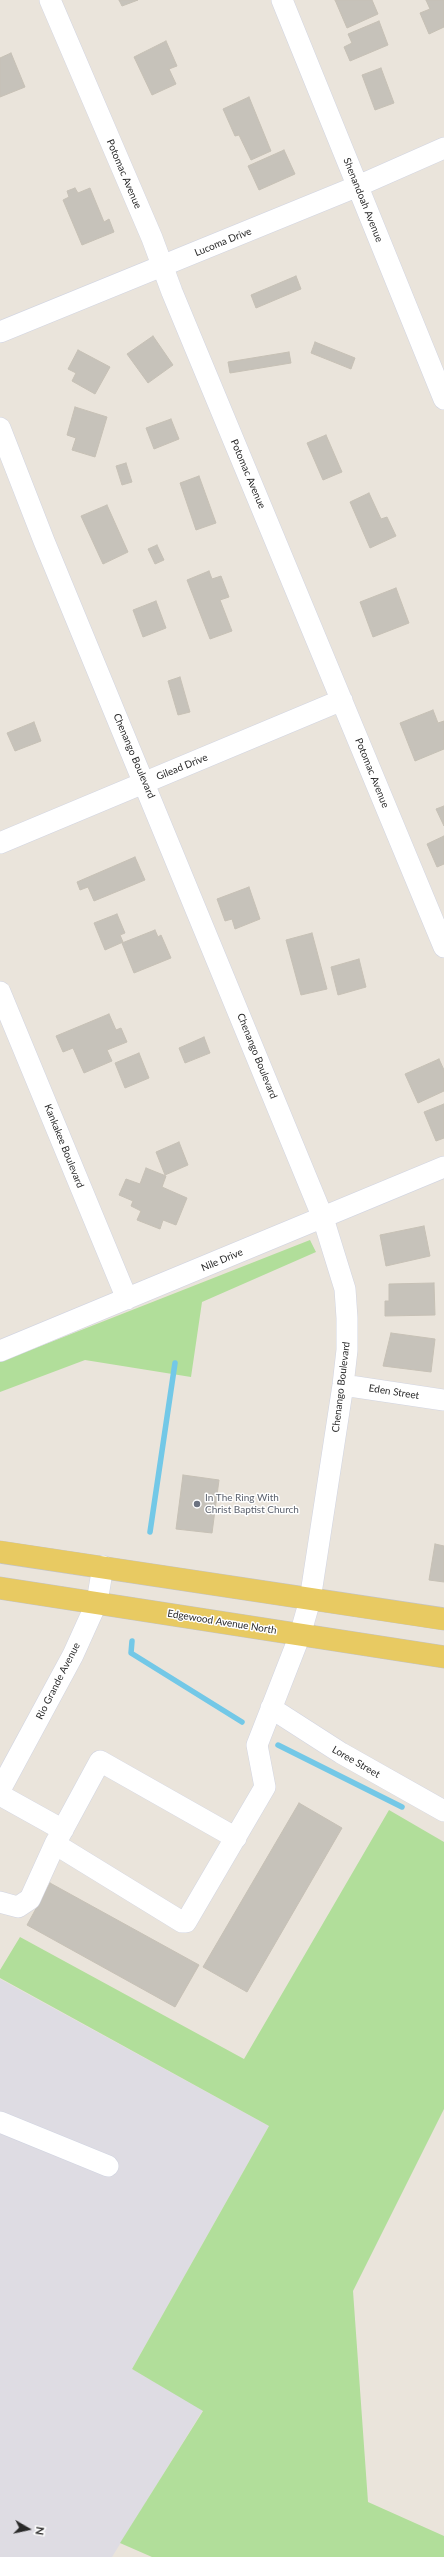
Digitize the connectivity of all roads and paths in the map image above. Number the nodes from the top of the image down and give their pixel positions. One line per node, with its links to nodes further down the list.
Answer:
1 (50, 0): 5 (street, Potomac Avenue)
2 (282, 0): 4 (street, Shenandoah Avenue)
3 (444, 148): 4 (street, Lucoma Drive)
4 (358, 186): 5 (street, Lucoma Drive); 7 (street, Shenandoah Avenue)
5 (162, 267): 6 (street, Lucoma Drive); 9 (street, Potomac Avenue)
6 (0, 332)
7 (444, 399)
8 (0, 428): 10 (street, Chenango Boulevard)
9 (342, 700): 10 (street, Gilead Drive); 12 (street, Potomac Avenue)
10 (145, 782): 11 (street, Gilead Drive); 15 (street, Chenango Boulevard)
11 (0, 843)
12 (444, 947)
13 (0, 992): 16 (street, Kankakee Boulevard)
14 (444, 1167): 15 (street, Nile Drive)
15 (323, 1218): 16 (street, Nile Drive); 18 (street, Chenango Boulevard)
16 (127, 1299): 17 (street, Nile Drive)
17 (0, 1351)
18 (343, 1385): 19 (street, Eden Street); 23 (street, Chenango Boulevard)
19 (444, 1400)
20 (0, 1552): 21 (main road)
21 (103, 1566): 23 (main road); 24 (street, Rio Grande Avenue)
22 (0, 1588): 24 (main road, Edgewood Avenue North)
23 (310, 1600): 25 (main road); 26 (street, Chenango Boulevard)
24 (97, 1602): 26 (main road, Edgewood Avenue North); 29 (street, Rio Grande Avenue)
25 (444, 1619)
26 (300, 1635): 27 (main road, Edgewood Avenue North); 28 (street, Chenango Boulevard)
27 (444, 1657)
28 (271, 1708): 31 (street, Loree Street); 33 (street, Chenango Boulevard)
29 (0, 1790)
30 (0, 1795): 32 (street)
31 (444, 1811)
32 (59, 1837): 33 (street); 33 (street, Chenango Boulevard); 34 (street)
33 (236, 1838)
34 (9, 1904)
35 (0, 2122): 36 (street)
36 (108, 2166)

